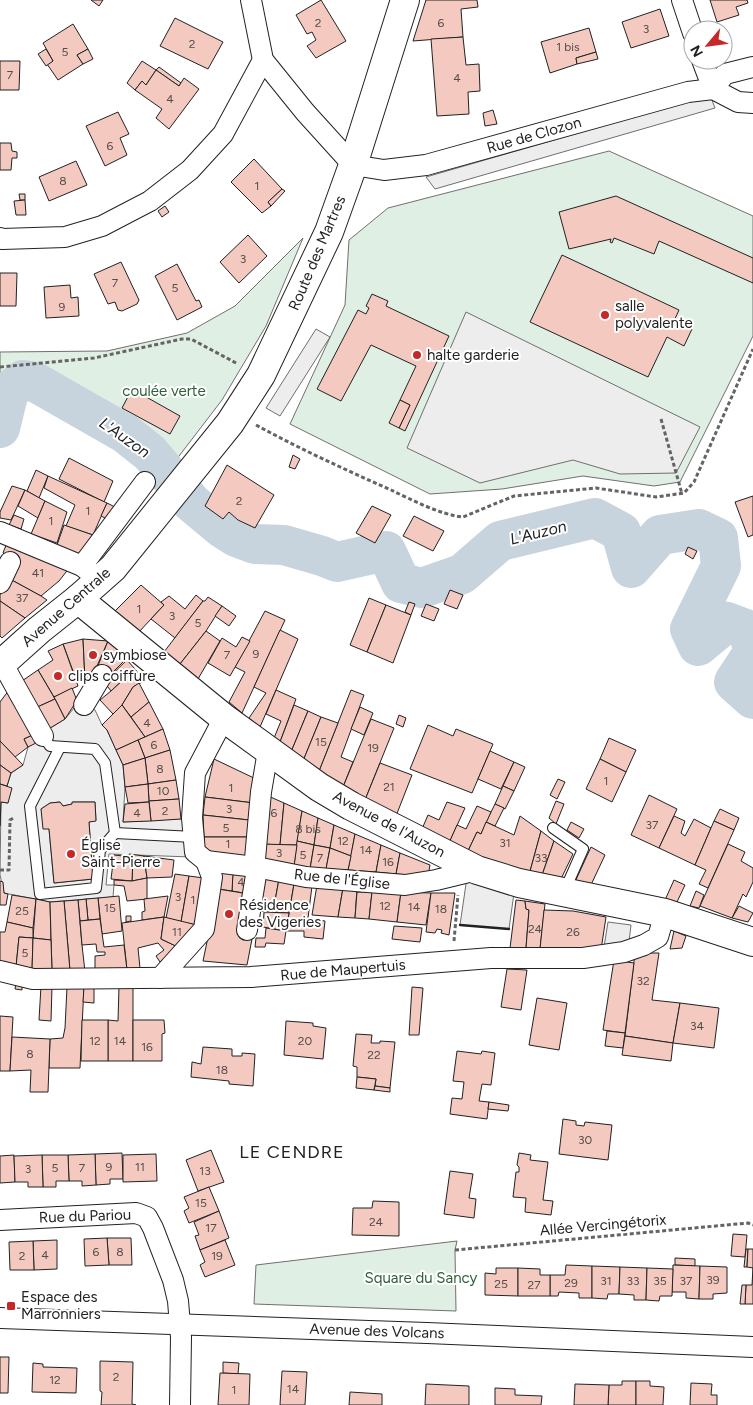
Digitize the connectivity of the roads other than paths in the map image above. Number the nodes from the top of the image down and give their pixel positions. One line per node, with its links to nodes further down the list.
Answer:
1 (251, 0): 5 (street)
2 (405, 0): 10 (main road, Route des Martres)
3 (682, 0): 4 (street)
4 (689, 20)
5 (262, 60): 10 (street); 11 (street)
6 (753, 67): 8 (street)
7 (706, 70): 8 (street)
8 (713, 89): 9 (street); 10 (street, Rue de Clozon)
9 (753, 102)
10 (353, 165): 13 (main road, Route des Martres)
11 (0, 238)
12 (145, 482): 16 (street)
13 (174, 492): 16 (main road, Avenue Centrale)
14 (0, 532): 16 (street)
15 (10, 562): 17 (street)
16 (91, 573): 18 (main road, Avenue Centrale)
17 (0, 583)
18 (78, 599): 19 (main road, Avenue Centrale); 22 (main road, Avenue de l'Auzon)
19 (1, 663): 23 (street)
20 (102, 675): 21 (street)
21 (84, 705)
22 (224, 718): 24 (main road, Avenue de l'Auzon); 27 (street)
23 (52, 741): 26 (lane); 26 (lane)
24 (268, 751): 29 (street); 30 (main road, Avenue de l'Auzon)
25 (553, 828): 31 (lane)
26 (115, 833): 27 (lane)
27 (194, 837): 28 (street)
28 (206, 861): 29 (street, Rue de l'Église); 36 (street)
29 (256, 867): 30 (street, Rue de l'Église); 33 (street)
30 (468, 872): 31 (main road, Avenue de l'Auzon)
31 (563, 892): 32 (main road, Avenue de l'Auzon)
32 (665, 913): 34 (main road, Avenue de l'Auzon); 36 (street, Rue de Maupertuis)
33 (247, 930)
34 (753, 942)
35 (0, 971): 36 (street, Rue de Maupertuis)
36 (160, 978)
37 (0, 1220): 39 (street, Rue du Pariou)
38 (0, 1318): 39 (street, Avenue des Volcans)
39 (180, 1323): 40 (street, Avenue des Volcans); 41 (street, Rue du Pariou)
40 (753, 1347)
41 (180, 1405)

